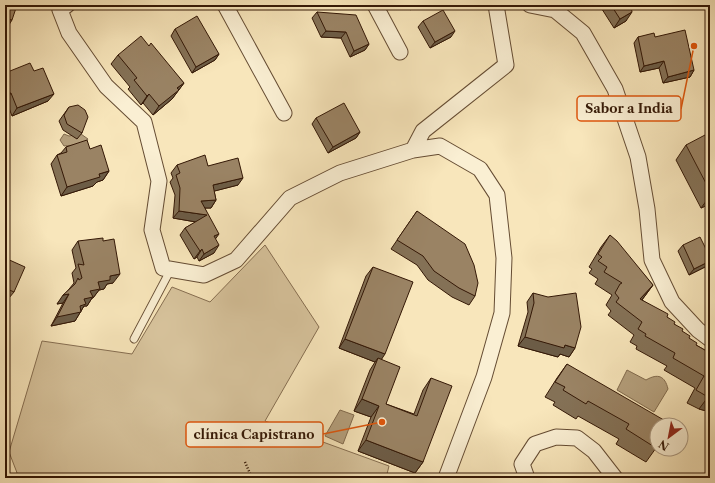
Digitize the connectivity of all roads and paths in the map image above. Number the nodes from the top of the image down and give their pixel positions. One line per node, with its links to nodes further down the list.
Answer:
1 (67, 5): 9 (street)
2 (225, 5): 7 (street)
3 (375, 5): 6 (street)
4 (530, 5): 11 (street)
5 (500, 6): 8 (street)
6 (400, 52)
7 (284, 113)
8 (413, 150): 9 (street); 14 (street)
9 (171, 269): 10 (lane)
10 (134, 339)
11 (710, 339)
12 (245, 462): 13 (path)
13 (252, 478)
14 (446, 478)
15 (526, 478): 16 (street)
16 (615, 478)

